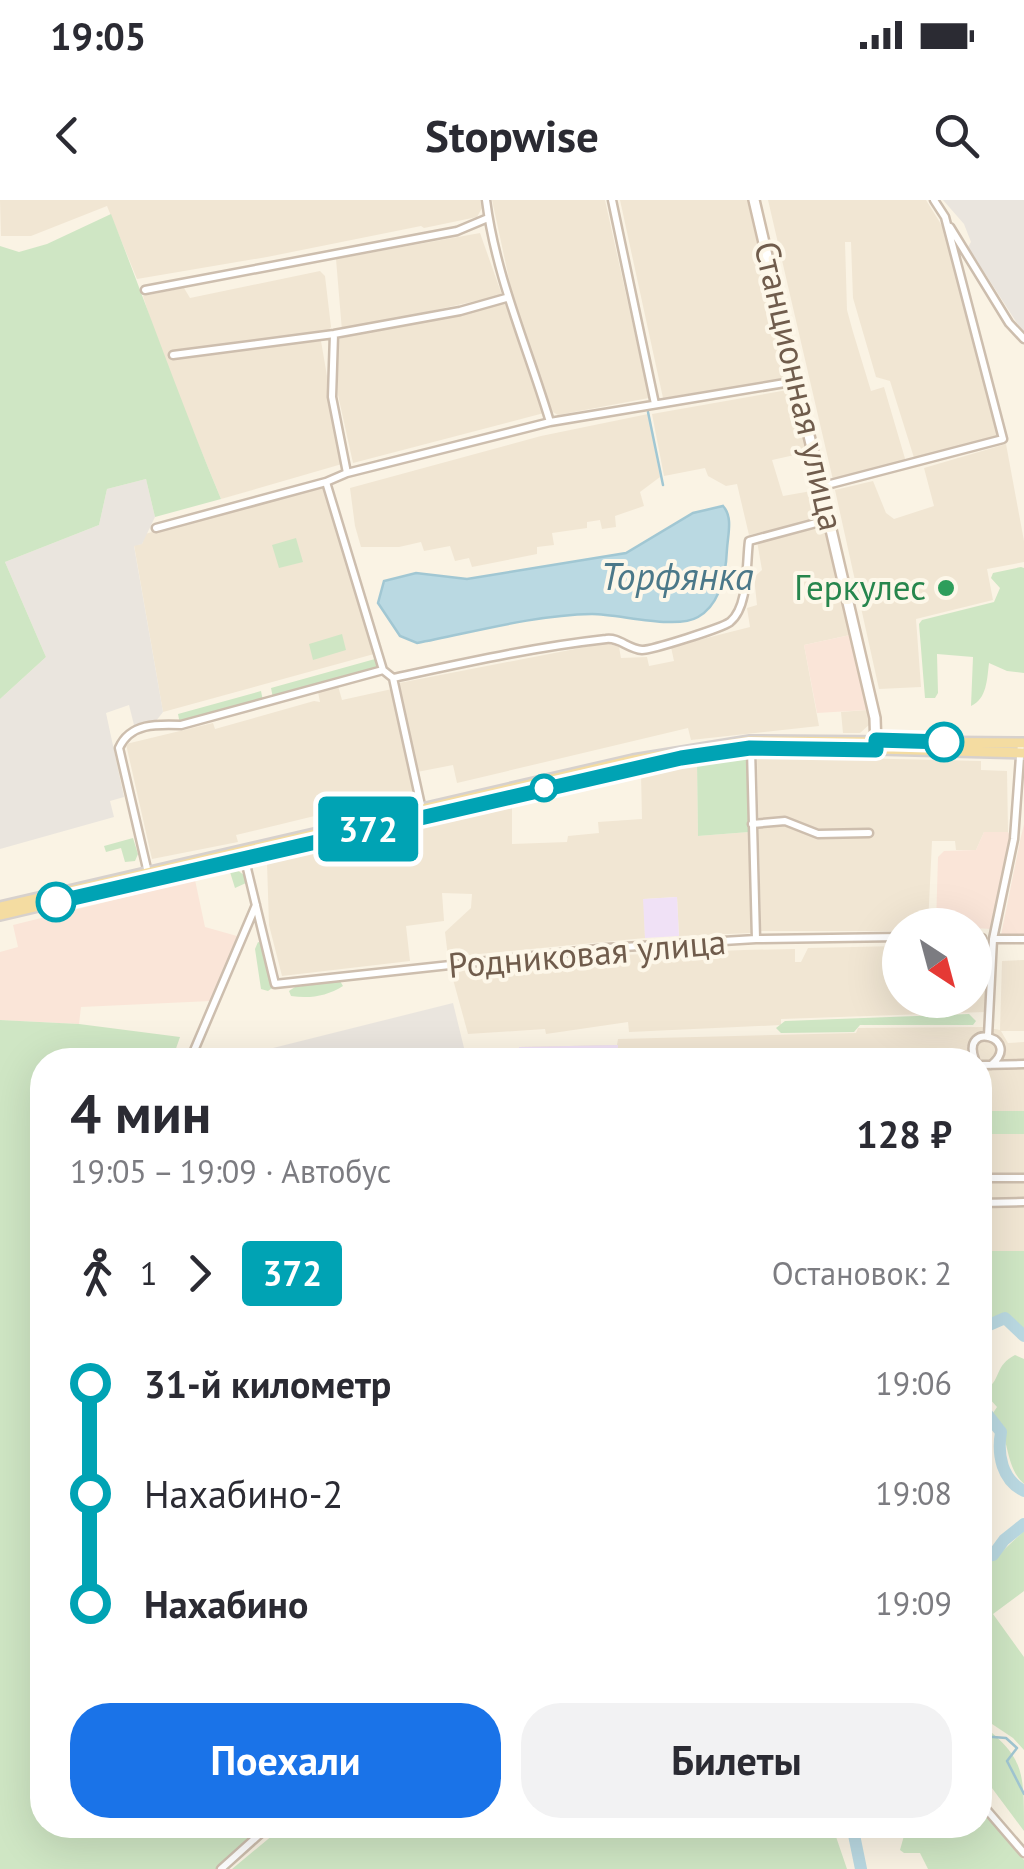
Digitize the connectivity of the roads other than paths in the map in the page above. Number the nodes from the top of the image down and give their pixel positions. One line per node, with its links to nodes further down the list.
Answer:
1 (486, 200): 6 (street)
2 (612, 200): 13 (street)
3 (754, 200): 12 (main road, Станционная улица)
4 (934, 200): 5 (street)
5 (945, 217): 10 (street); 17 (street)
6 (488, 218): 7 (street); 8 (street)
7 (146, 290)
8 (506, 298): 9 (street); 14 (street)
9 (334, 334): 11 (street); 15 (street)
10 (1024, 339)
11 (172, 355)
12 (798, 381): 13 (street); 17 (main road, Станционная улица)
13 (655, 404): 14 (street)
14 (550, 422): 15 (street)
15 (347, 473): 16 (street)
16 (326, 482): 19 (street); 20 (street)
17 (823, 486): 18 (main road, Станционная улица)
18 (831, 518): 21 (street); 22 (main road, Станционная улица)
19 (156, 528)
20 (383, 670): 21 (street); 29 (street)
21 (392, 678): 25 (street)
22 (876, 745): 23 (main road); 24 (main road); 25 (main road)
23 (750, 748): 25 (main road); 26 (street)
24 (1022, 748): 35 (street)
25 (422, 813): 28 (main road)
26 (752, 824): 27 (street); 34 (street)
27 (869, 833)
28 (244, 855): 29 (main road); 30 (street); 32 (main road)
29 (148, 873): 31 (main road)
30 (256, 904): 34 (street, Родниковая улица); 38 (street)
31 (0, 908)
32 (0, 916)
33 (882, 937): 34 (street, Родниковая улица)
34 (756, 939)
35 (993, 939): 36 (street); 37 (street)
36 (1024, 939)
37 (988, 1036): 39 (street); 40 (street)
38 (195, 1048)
39 (975, 1048)
40 (992, 1061)
41 (992, 1064): 42 (street)
42 (1024, 1064)
43 (992, 1178): 44 (street)
44 (1024, 1178)
45 (1024, 1202): 46 (street)
46 (992, 1203)
47 (992, 1816): 49 (street)
48 (256, 1838): 50 (street)
49 (1024, 1853)
50 (221, 1869)

